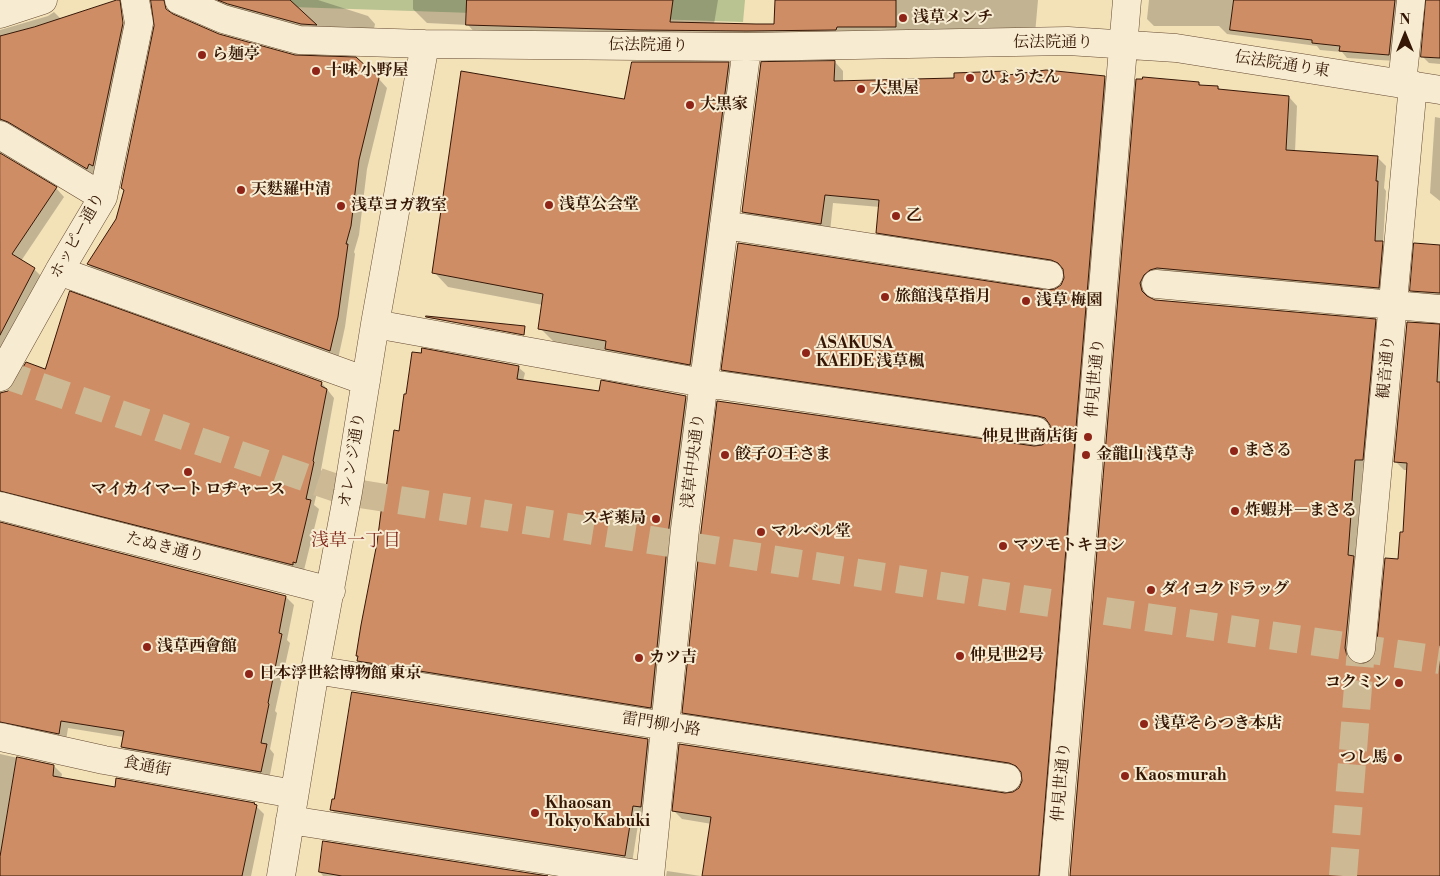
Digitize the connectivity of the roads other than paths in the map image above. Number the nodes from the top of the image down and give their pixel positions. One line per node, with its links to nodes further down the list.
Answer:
1 (43, 0): 6 (street)
2 (135, 0): 13 (street, ホッピー通り)
3 (179, 0): 7 (street, 伝法院通り)
4 (1127, 0): 8 (street, 仲見世通り)
5 (1410, 0): 10 (street, 観音通り)
6 (0, 14)
7 (425, 44): 9 (street, 伝法院通り); 20 (street, オレンジ通り)
8 (1124, 44): 9 (street, 伝法院通り); 10 (street, 伝法院通り東); 35 (street, 仲見世通り)
9 (746, 47): 14 (street, 浅草中央通り)
10 (1407, 84): 11 (street, 伝法院通り東); 18 (street, 観音通り)
11 (1440, 90)
12 (0, 135): 13 (street)
13 (103, 197): 15 (street, ホッピー通り)
14 (724, 225): 16 (street); 23 (street, 浅草中央通り)
15 (59, 271): 21 (street, ホッピー通り); 22 (street)
16 (1049, 275)
17 (1156, 284): 18 (street)
18 (1393, 304): 19 (street); 27 (street, 観音通り)
19 (1440, 309)
20 (375, 324): 22 (street, オレンジ通り); 23 (street)
21 (1, 375)
22 (366, 381): 26 (street, オレンジ通り)
23 (704, 384): 24 (street); 29 (street, 浅草中央通り)
24 (1036, 431)
25 (0, 506): 26 (street, たぬき通り)
26 (330, 591): 28 (street, オレンジ通り)
27 (1361, 649)
28 (315, 670): 29 (street, 雷門柳小路); 32 (street, オレンジ通り)
29 (666, 726): 31 (street, 雷門柳小路); 34 (street, 浅草中央通り)
30 (0, 737): 32 (street, 食通街)
31 (1007, 778)
32 (292, 807): 33 (street, オレンジ通り); 34 (street, 食通街)
33 (281, 876)
34 (650, 876)
35 (1054, 876)

